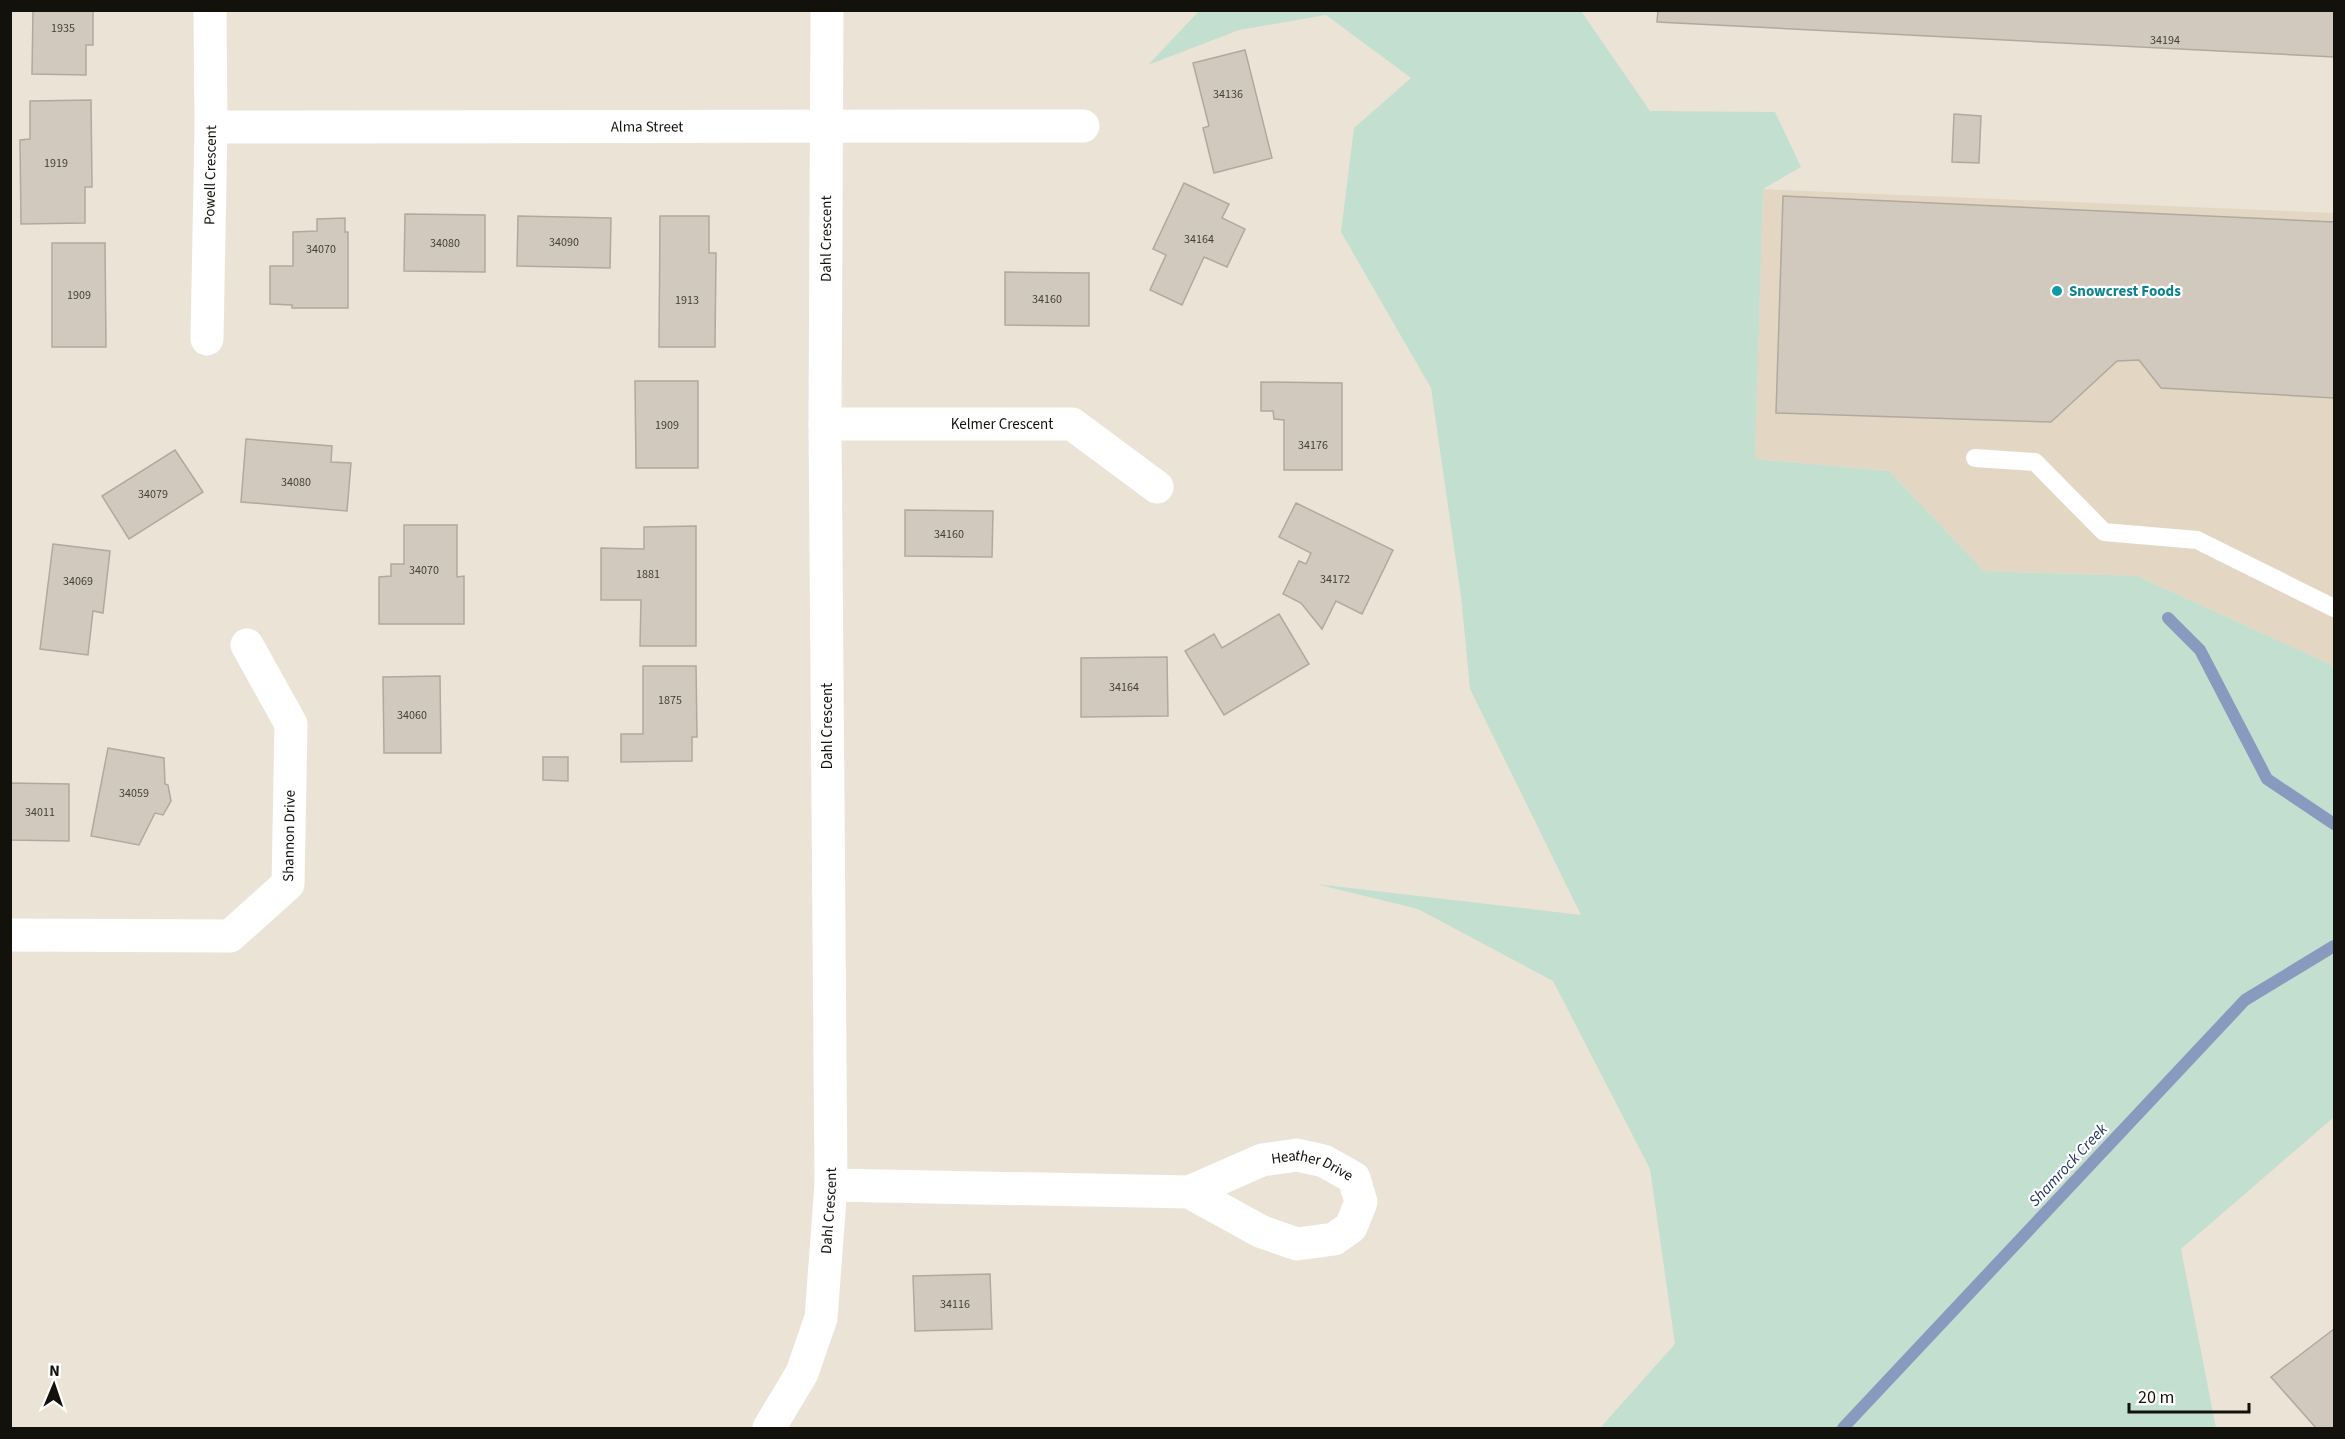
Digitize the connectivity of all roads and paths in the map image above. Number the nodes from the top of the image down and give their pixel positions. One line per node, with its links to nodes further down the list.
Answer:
1 (210, 10): 4 (street, Powell Crescent)
2 (827, 10): 5 (street, Dahl Crescent)
3 (1083, 126): 5 (street, Alma Street)
4 (211, 127): 5 (street, Alma Street); 6 (street, Powell Crescent)
5 (828, 128): 7 (street, Dahl Crescent)
6 (207, 339)
7 (825, 424): 9 (street, Kelmer Crescent); 13 (street, Dahl Crescent)
8 (1975, 458): 10 (lane)
9 (1157, 487)
10 (2334, 608)
11 (247, 645): 12 (street, Shannon Drive)
12 (10, 935)
13 (831, 1185): 14 (street); 15 (street, Dahl Crescent)
14 (1189, 1192)
15 (769, 1428)

